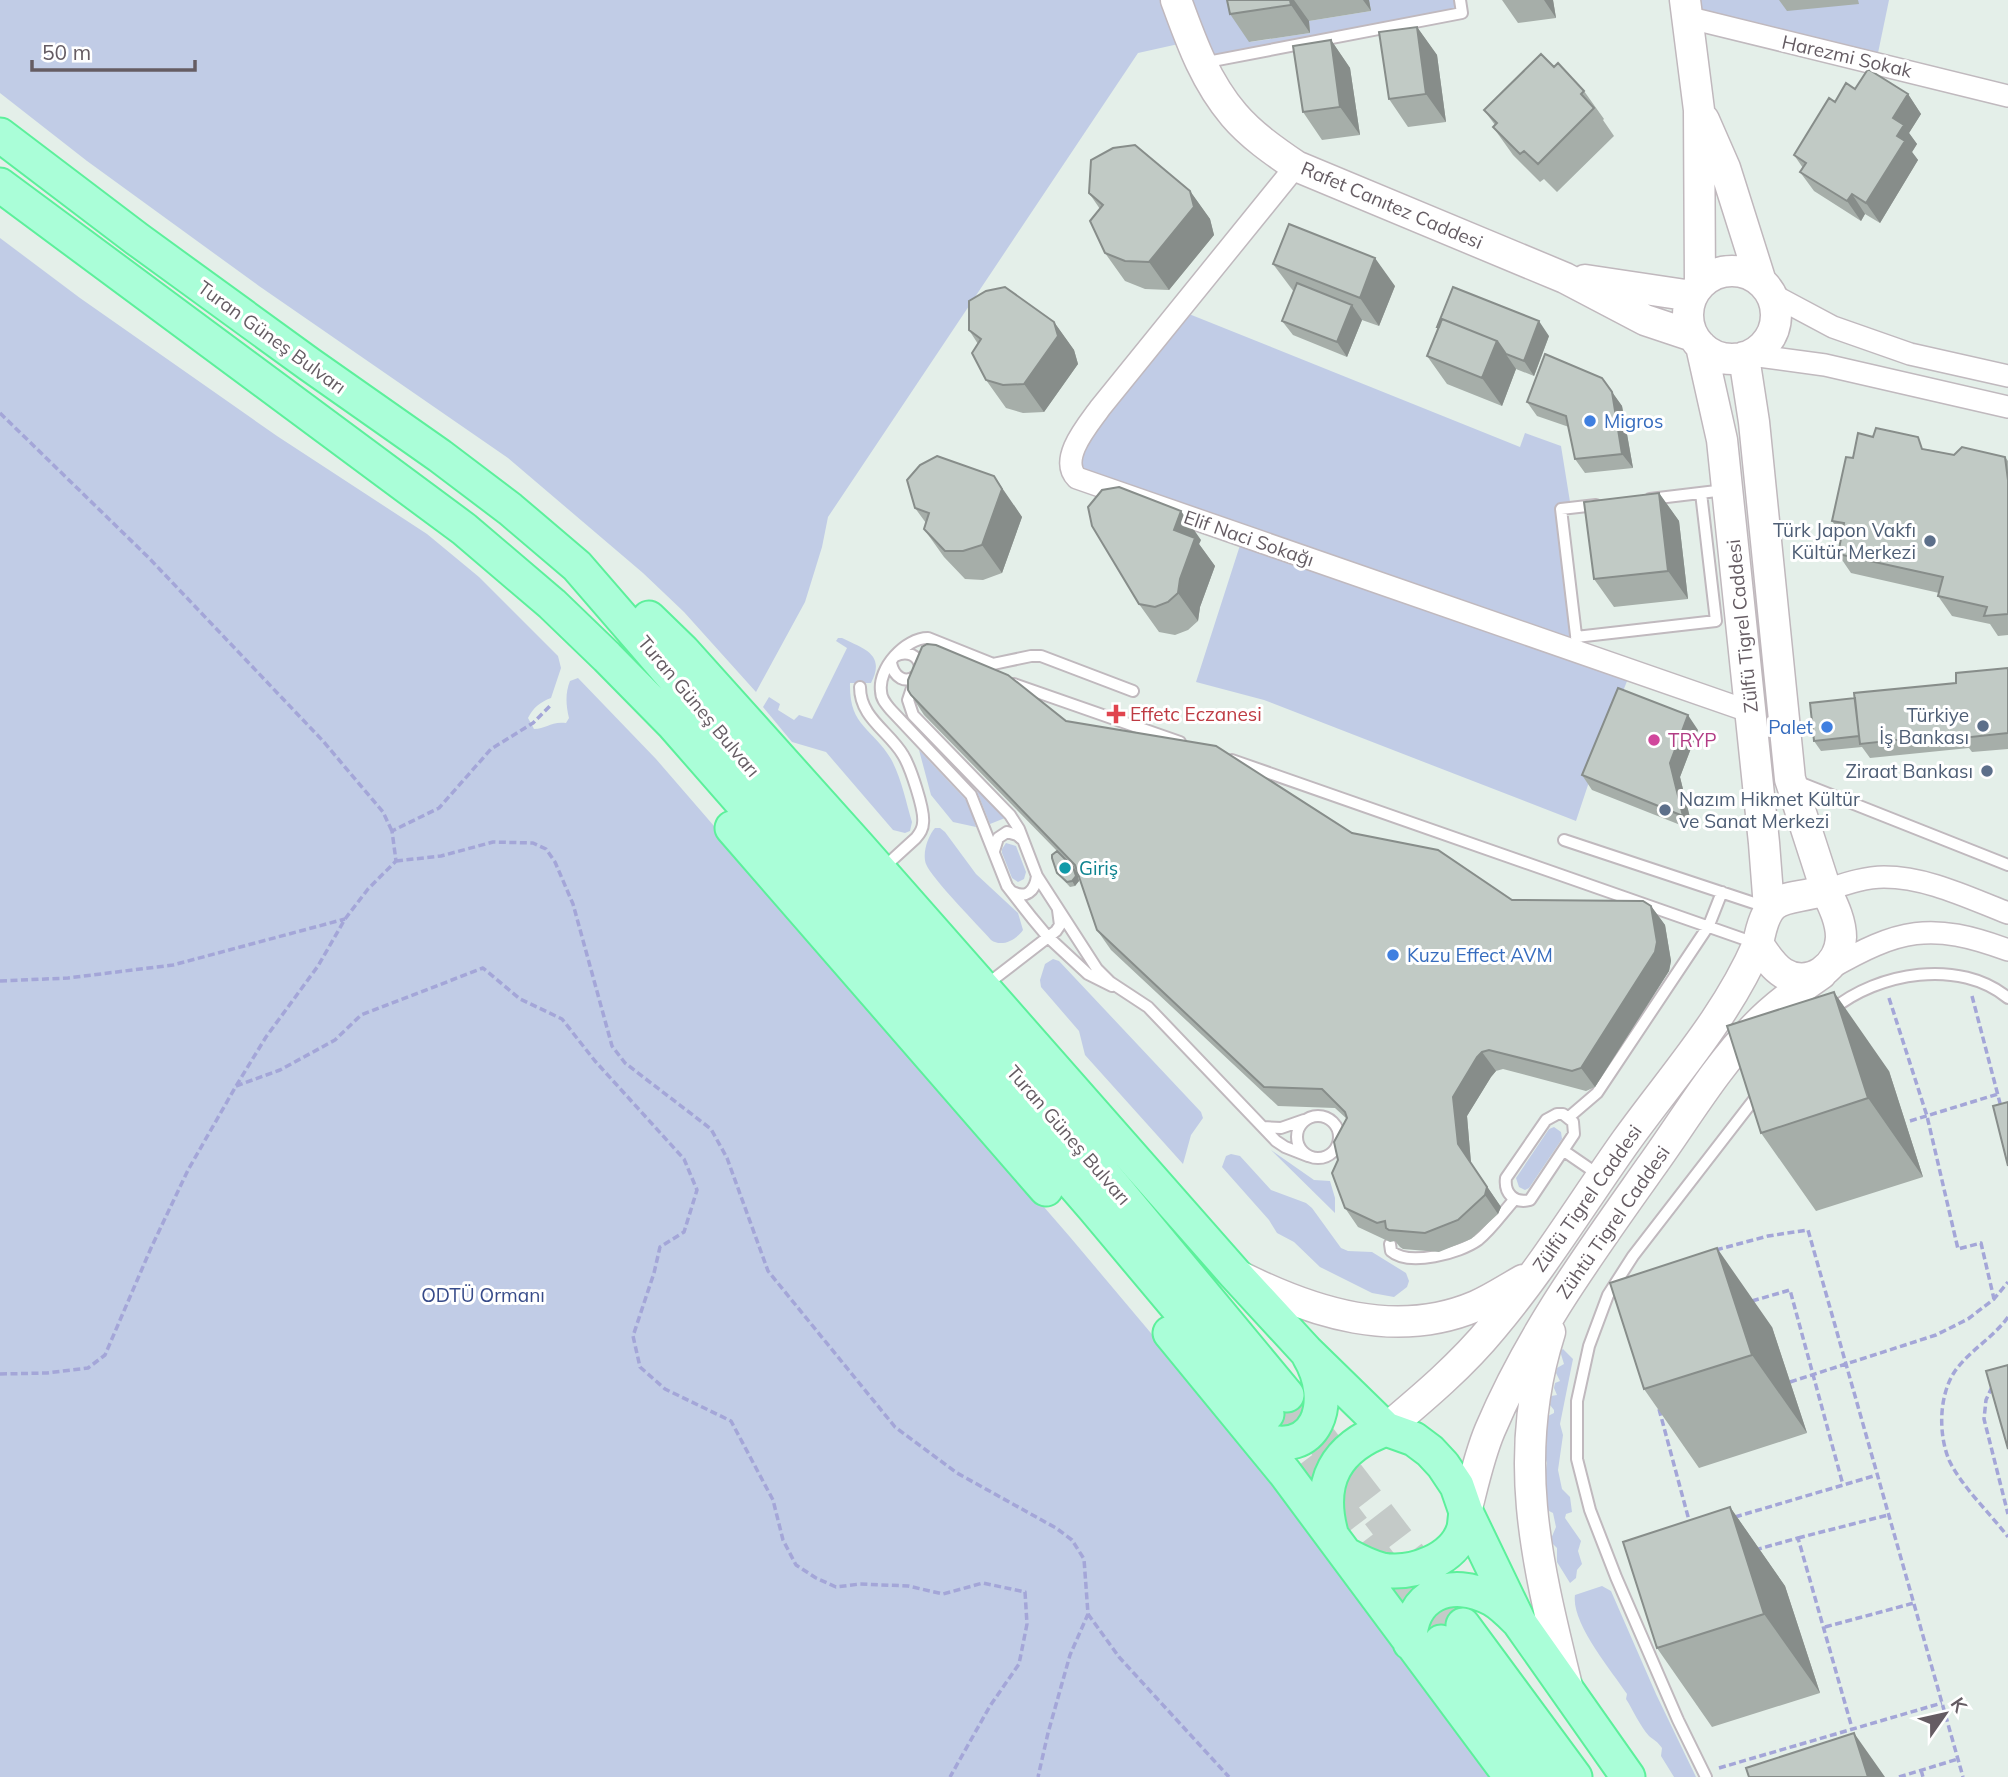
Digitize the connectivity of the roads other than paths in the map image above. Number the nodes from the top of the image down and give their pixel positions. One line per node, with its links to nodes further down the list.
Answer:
1 (1176, 0): 4 (main road, Rafet Canıtez Caddesi)
2 (1460, 0): 4 (lane)
3 (1686, 9): 5 (street, Harezmi Sokak); 6 (main road)
4 (1200, 63): 8 (main road, Rafet Canıtez Caddesi)
5 (2008, 96)
6 (1699, 110): 11 (main road); 12 (main road)
7 (0, 135): 20 (main road, Turan Güneş Bulvarı)
8 (1296, 166): 10 (main road, Rafet Canıtez Caddesi); 21 (street, Elif Naci Sokağı)
9 (0, 185): 66 (main road, Turan Güneş Bulvarı)
10 (1565, 278): 12 (main road, Rafet Canıtez Caddesi); 13 (main road, Rafet Canıtez Caddesi)
11 (1766, 288): 12 (main road); 14 (main road); 15 (street)
12 (1696, 290): 13 (main road)
13 (1697, 341): 14 (main road); 17 (main road, Zülfü Tigrel Caddesi)
14 (1748, 356): 16 (street); 31 (main road, Zülfü Tigrel Caddesi)
15 (2008, 376)
16 (2008, 407)
17 (1714, 492): 18 (lane); 21 (lane); 28 (main road, Zülfü Tigrel Caddesi)
18 (1636, 501)
19 (1610, 504): 21 (lane)
20 (577, 566): 36 (main road); 66 (main road, Turan Güneş Bulvarı)
21 (1577, 645): 28 (street, Elif Naci Sokağı)
22 (893, 660): 23 (lane); 23 (lane); 27 (lane); 34 (lane)
23 (919, 672): 24 (lane); 32 (lane)
24 (987, 674)
25 (1000, 679): 29 (lane)
26 (860, 687): 36 (lane)
27 (1133, 691)
28 (1751, 712): 42 (main road, Zülfü Tigrel Caddesi)
29 (1197, 748)
30 (1223, 757): 44 (lane)
31 (1790, 779): 35 (lane); 38 (main road, Zülfü Tigrel Caddesi)
32 (1023, 840): 34 (lane); 37 (lane)
33 (1564, 840): 40 (lane)
34 (994, 853): 39 (lane)
35 (2008, 865)
36 (880, 870): 49 (main road)
37 (1037, 876): 39 (lane); 41 (lane)
38 (1826, 890): 42 (main road); 43 (street); 48 (main road)
39 (1011, 891): 45 (lane)
40 (1722, 892): 42 (lane); 44 (lane)
41 (1056, 904): 45 (lane); 50 (lane)
42 (1769, 908): 46 (main road)
43 (2008, 913)
44 (1709, 925): 46 (lane); 54 (lane)
45 (1047, 936): 49 (lane); 50 (lane)
46 (1758, 944): 48 (main road); 59 (main road, Zülfü Tigrel Caddesi)
47 (2008, 950): 48 (street)
48 (1821, 974): 64 (main road, Zühtü Tigrel Caddesi)
49 (983, 987): 62 (main road)
50 (1124, 991): 56 (lane)
51 (2008, 998): 52 (lane)
52 (1825, 1016)
53 (1765, 1085): 73 (lane)
54 (1569, 1117): 57 (lane); 60 (lane)
55 (1305, 1120): 56 (lane); 58 (lane); 58 (lane)
56 (1263, 1127): 58 (lane)
57 (1564, 1151): 59 (lane); 60 (lane)
58 (1308, 1156)
59 (1602, 1176): 63 (main road, Zülfü Tigrel Caddesi)
60 (1514, 1199): 61 (lane)
61 (1390, 1244)
62 (1234, 1274): 63 (main road); 65 (main road)
63 (1532, 1274): 67 (main road, Zülfü Tigrel Caddesi)
64 (1561, 1296): 68 (main road, Zühtü Tigrel Caddesi); 72 (main road)
65 (1306, 1351): 66 (main road); 67 (main road)
66 (1271, 1416): 69 (main road)
67 (1386, 1429): 68 (main road); 69 (main road)
68 (1466, 1512): 69 (main road); 70 (main road)
69 (1339, 1544): 71 (main road)
70 (1519, 1622): 71 (main road); 72 (main road)
71 (1438, 1637): 74 (main road); 75 (main road); 76 (main road)
72 (1569, 1693): 77 (main road)
73 (1705, 1775)
74 (1511, 1777)
75 (1541, 1777)
76 (1575, 1777)
77 (1628, 1777)

